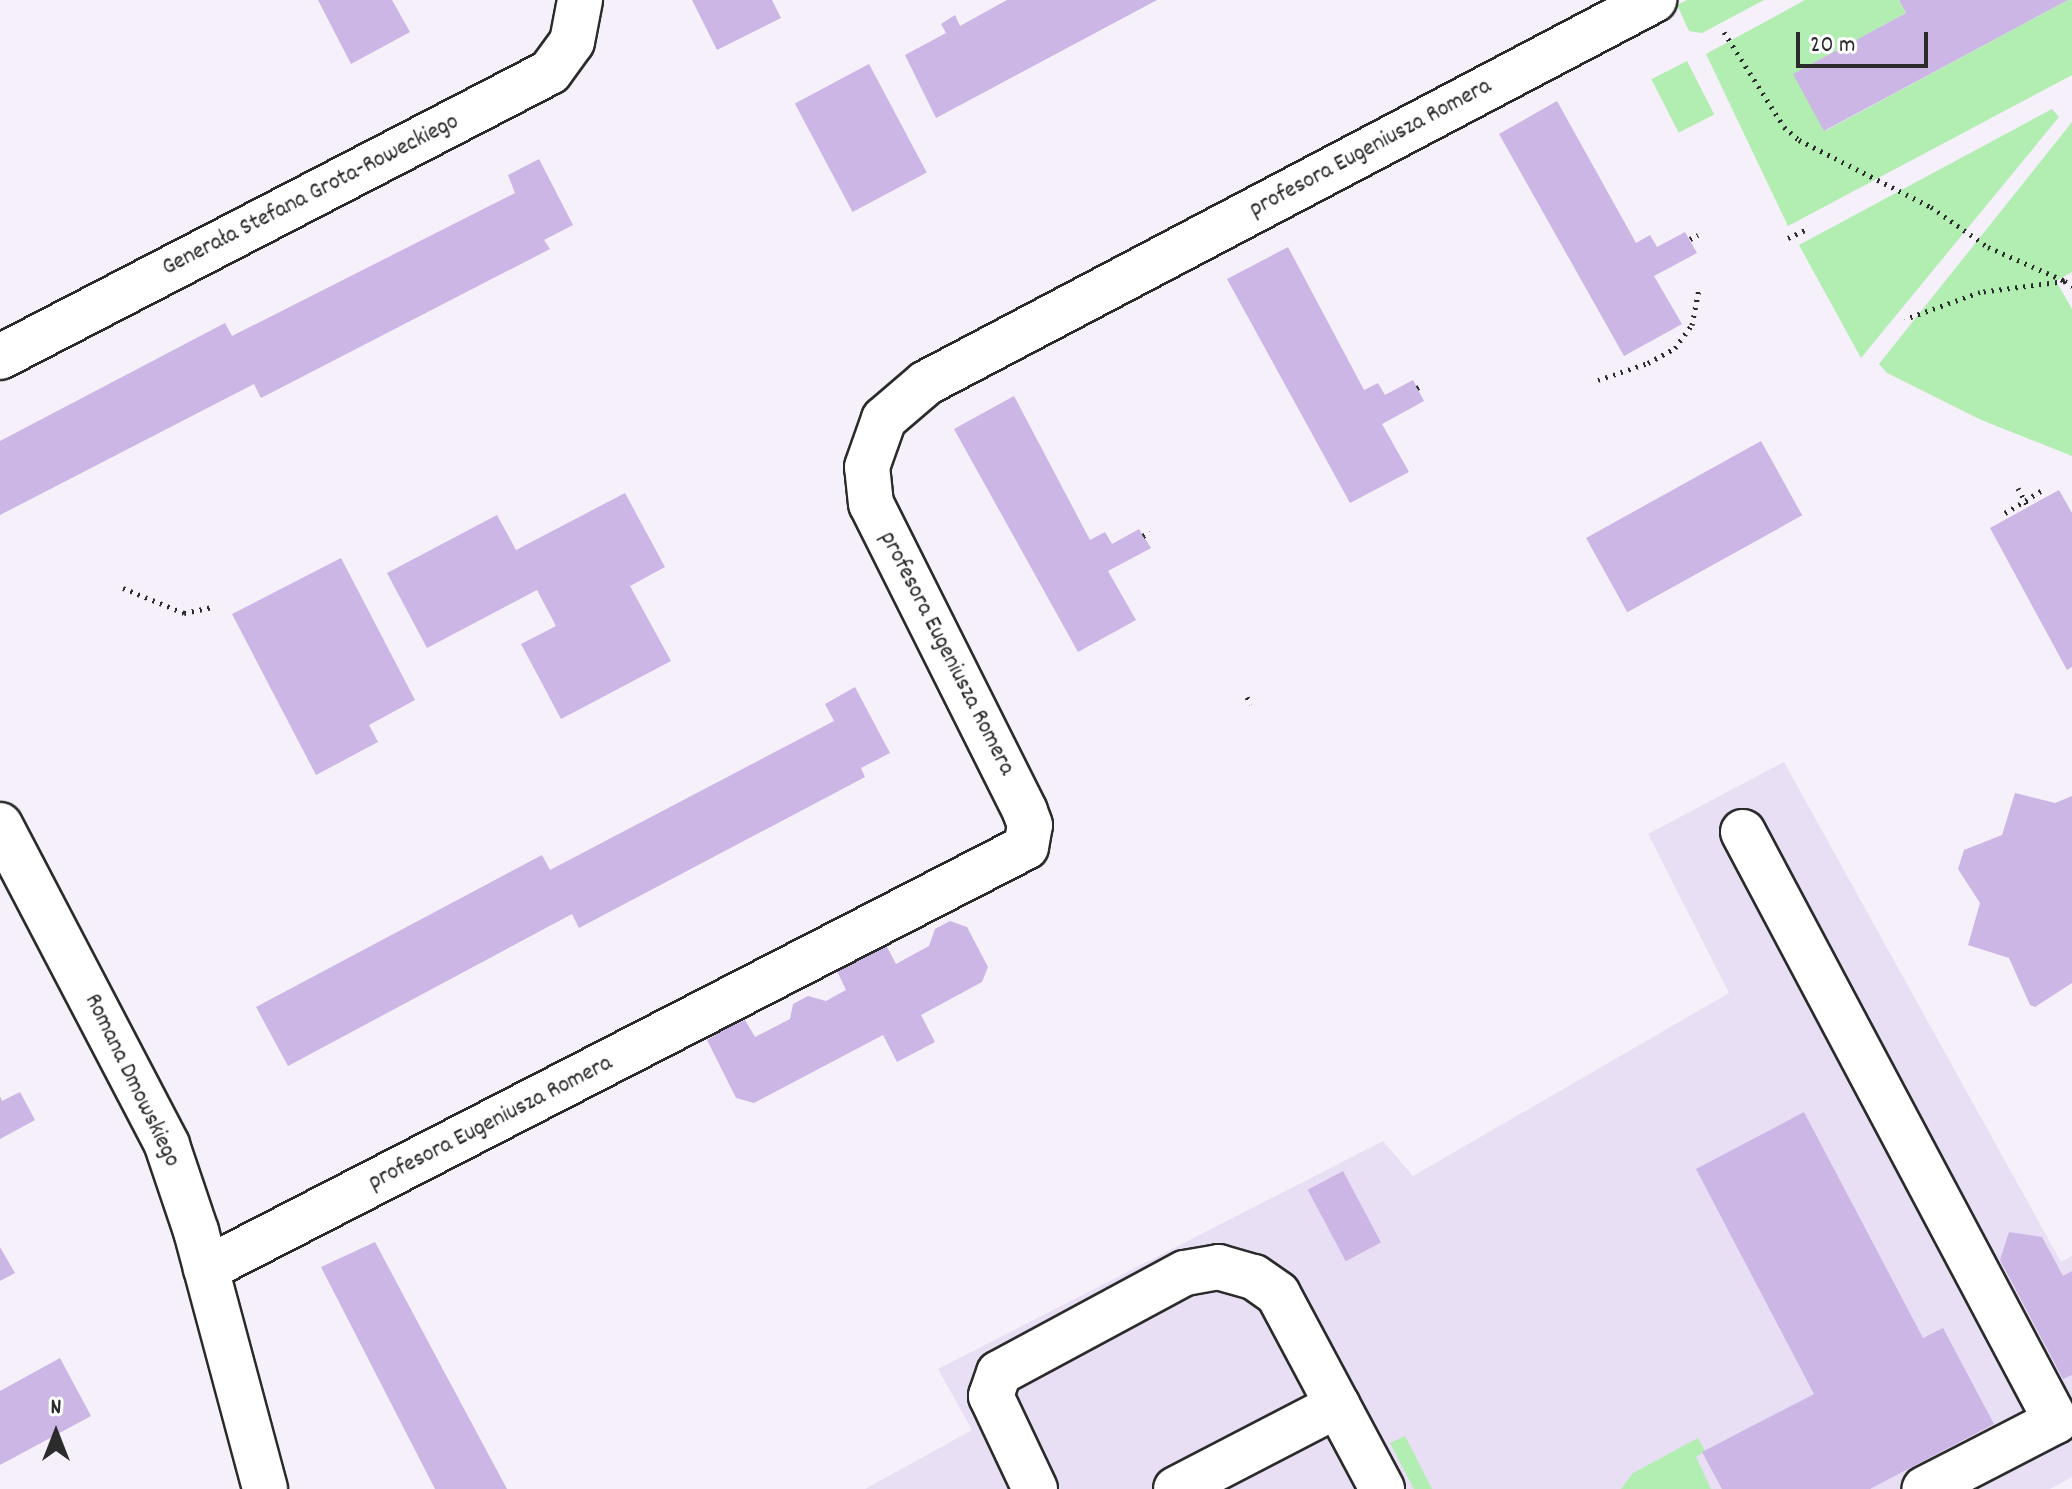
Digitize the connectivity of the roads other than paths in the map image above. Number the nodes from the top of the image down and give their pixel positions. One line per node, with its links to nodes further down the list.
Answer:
1 (580, 0): 3 (street, Generała Stefana Grota-Roweckiego)
2 (1654, 0): 6 (street, profesora Eugeniusza Romera)
3 (0, 357)
4 (0, 825): 6 (street, Romana Dmowskiego)
5 (1743, 832): 12 (street)
6 (206, 1269): 8 (street, Romana Dmowskiego)
7 (1338, 1405): 9 (street); 10 (street); 11 (street)
8 (265, 1489)
9 (1035, 1489)
10 (1176, 1489)
11 (1382, 1489)
12 (1924, 1489)

